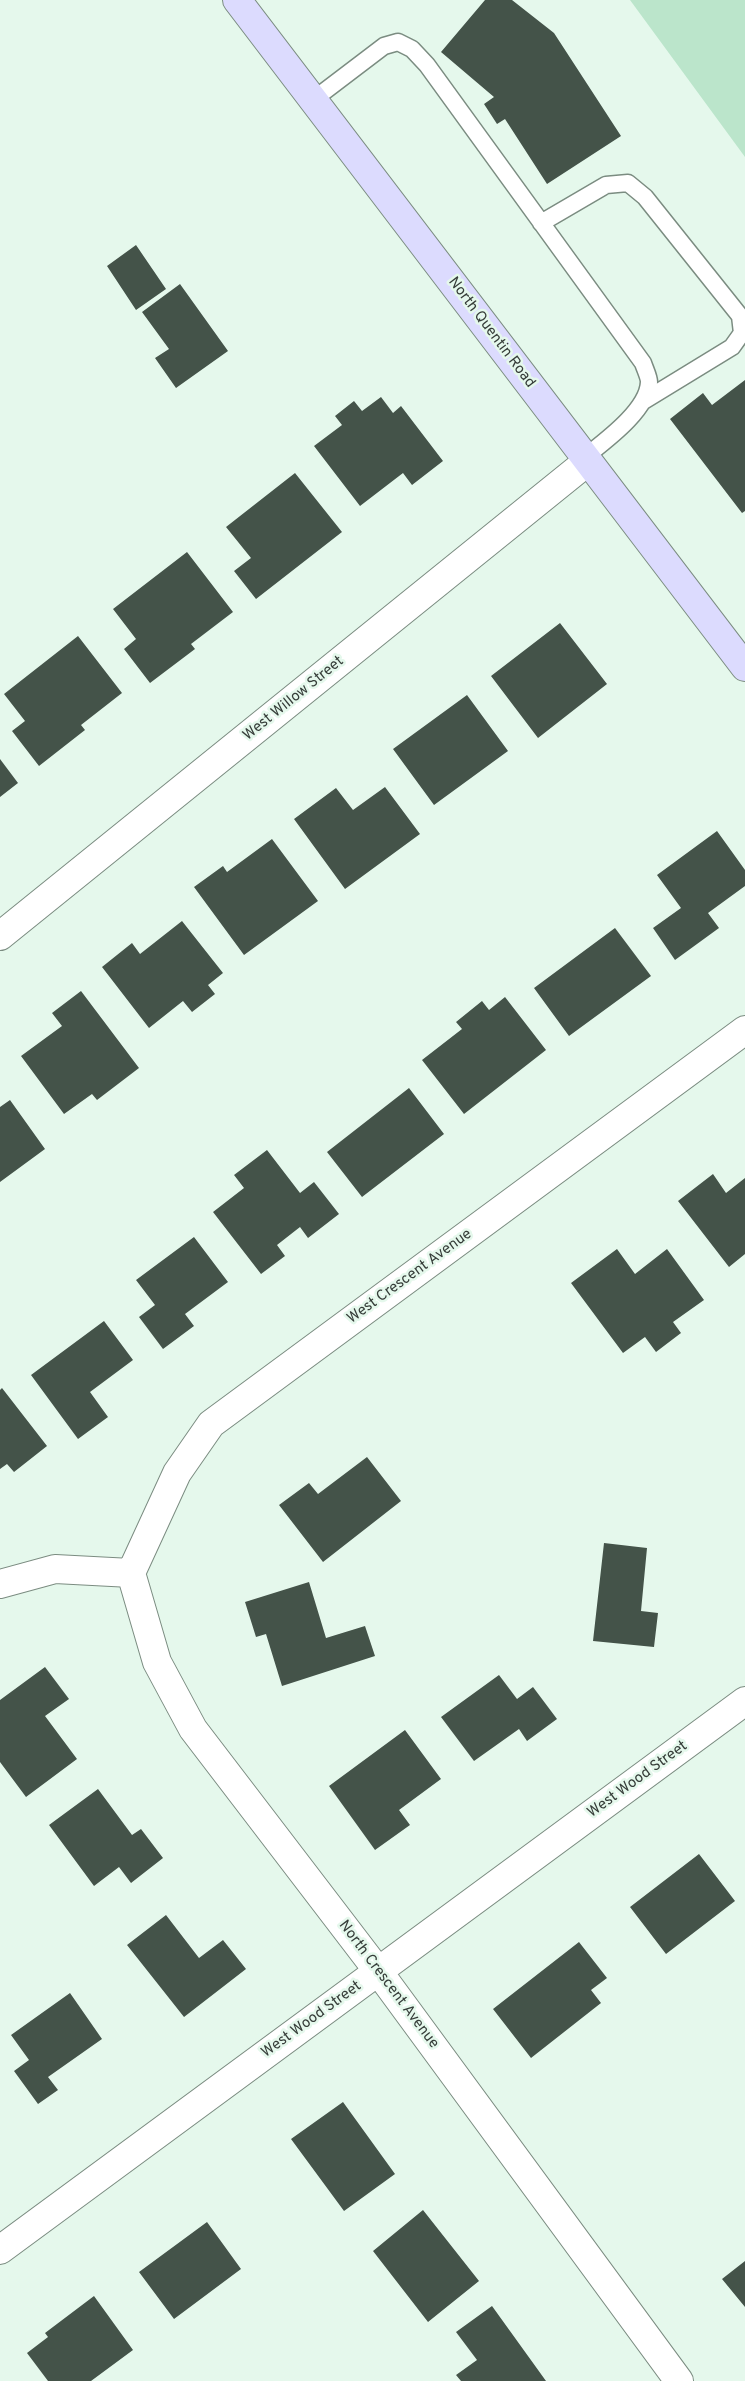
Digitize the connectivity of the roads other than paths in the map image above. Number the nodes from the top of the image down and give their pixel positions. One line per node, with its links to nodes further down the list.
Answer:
1 (237, 0): 2 (main road, North Quentin Road)
2 (313, 100): 3 (lane); 5 (main road, North Quentin Road)
3 (541, 223): 4 (lane); 4 (lane)
4 (642, 402): 5 (lane)
5 (587, 459): 6 (main road, North Quentin Road); 7 (street, West Willow Street)
6 (745, 667)
7 (0, 936)
8 (745, 1030): 9 (street, West Crescent Avenue)
9 (131, 1572): 10 (street); 12 (street, North Crescent Avenue)
10 (0, 1584)
11 (745, 1701): 12 (street, West Wood Street)
12 (378, 1971): 13 (street, West Wood Street); 14 (street, North Crescent Avenue)
13 (0, 2250)
14 (679, 2381)

